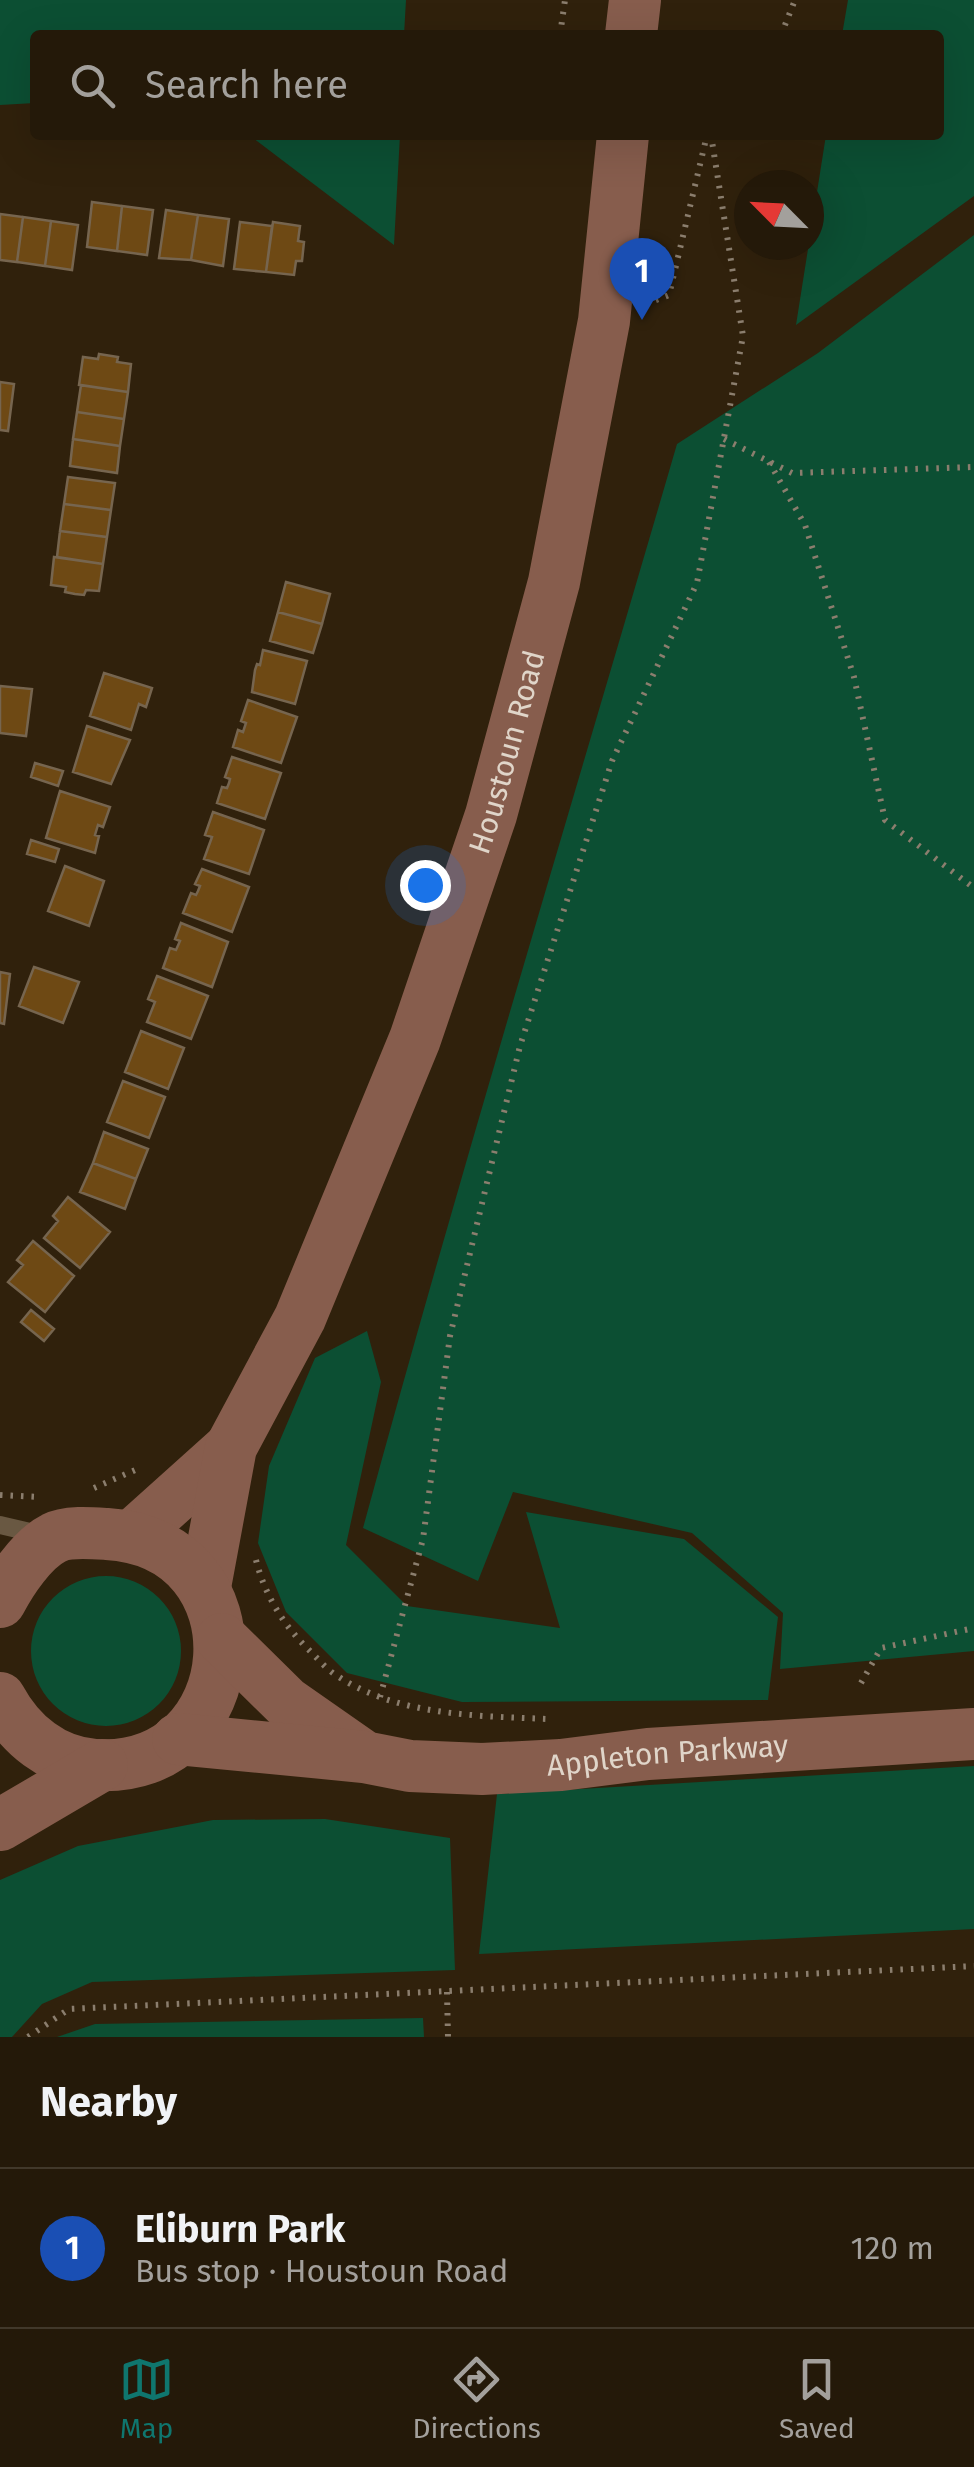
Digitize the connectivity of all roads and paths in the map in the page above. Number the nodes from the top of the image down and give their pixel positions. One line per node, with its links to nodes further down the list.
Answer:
1 (565, 0): 4 (path)
2 (634, 0): 5 (street)
3 (795, 0): 6 (path)
4 (561, 30)
5 (632, 30)
6 (782, 30)
7 (622, 140): 10 (street, Houstoun Road)
8 (708, 140): 10 (path)
9 (710, 140): 11 (path)
10 (604, 321): 15 (street, Houstoun Road)
11 (724, 439): 12 (path); 28 (path)
12 (769, 462): 13 (path); 14 (path)
13 (974, 467)
14 (974, 888)
15 (231, 1446): 21 (street, Houstoun Road); 23 (street, Houstoun Road)
16 (142, 1466): 17 (path)
17 (89, 1490)
18 (0, 1495): 19 (path)
19 (54, 1518): 20 (lane); 21 (street); 24 (street)
20 (0, 1524)
21 (133, 1535): 23 (street)
22 (254, 1555): 28 (path)
23 (205, 1588): 26 (street)
24 (0, 1602)
25 (974, 1628): 27 (path)
26 (222, 1639): 32 (street); 33 (street, Appleton Parkway)
27 (861, 1682)
28 (380, 1697): 30 (path)
29 (1, 1710): 34 (street)
30 (565, 1720)
31 (974, 1734): 33 (street, Appleton Parkway)
32 (178, 1739): 33 (street, Appleton Parkway); 34 (street)
33 (364, 1757)
34 (102, 1765): 35 (street)
35 (0, 1825)
36 (974, 1966): 37 (path)
37 (447, 1992): 38 (path); 39 (path)
38 (28, 2037)
39 (448, 2037)

